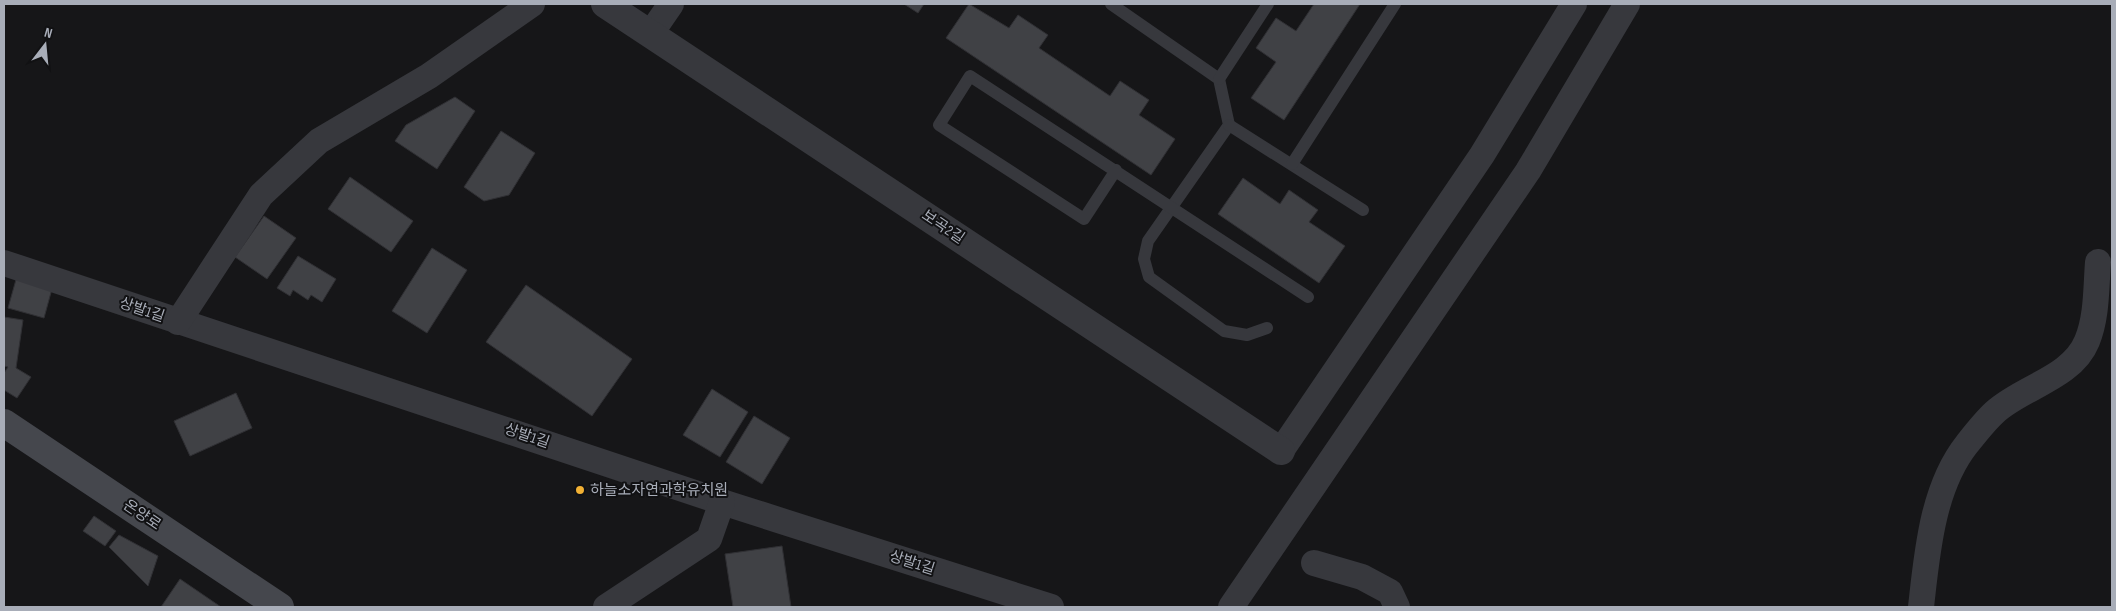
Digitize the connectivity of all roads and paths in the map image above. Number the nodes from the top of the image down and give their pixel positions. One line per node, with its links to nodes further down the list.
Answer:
1 (532, 4): 19 (street)
2 (605, 4): 9 (street, 보곡2길)
3 (671, 4): 9 (street)
4 (1112, 4): 10 (lane)
5 (1268, 4): 10 (lane)
6 (1395, 4): 12 (lane)
7 (1574, 4): 22 (street)
8 (1627, 4): 28 (street)
9 (651, 33): 22 (street, 보곡2길)
10 (1219, 79): 11 (lane)
11 (1229, 125): 12 (lane); 14 (lane)
12 (1292, 164): 15 (lane)
13 (1116, 170): 13 (lane); 14 (lane)
14 (1172, 207): 18 (lane); 20 (lane)
15 (1363, 210)
16 (2098, 262): 30 (street)
17 (4, 263): 19 (street, 상발1길)
18 (1308, 296)
19 (178, 322): 23 (street, 상발1길)
20 (1267, 328)
21 (4, 423): 25 (main road, 온양로)
22 (1281, 451)
23 (722, 502): 26 (street); 27 (street, 상발1길)
24 (1314, 563): 29 (street)
25 (280, 607)
26 (606, 607)
27 (1051, 607)
28 (1231, 607)
29 (1397, 607)
30 (1921, 607)

